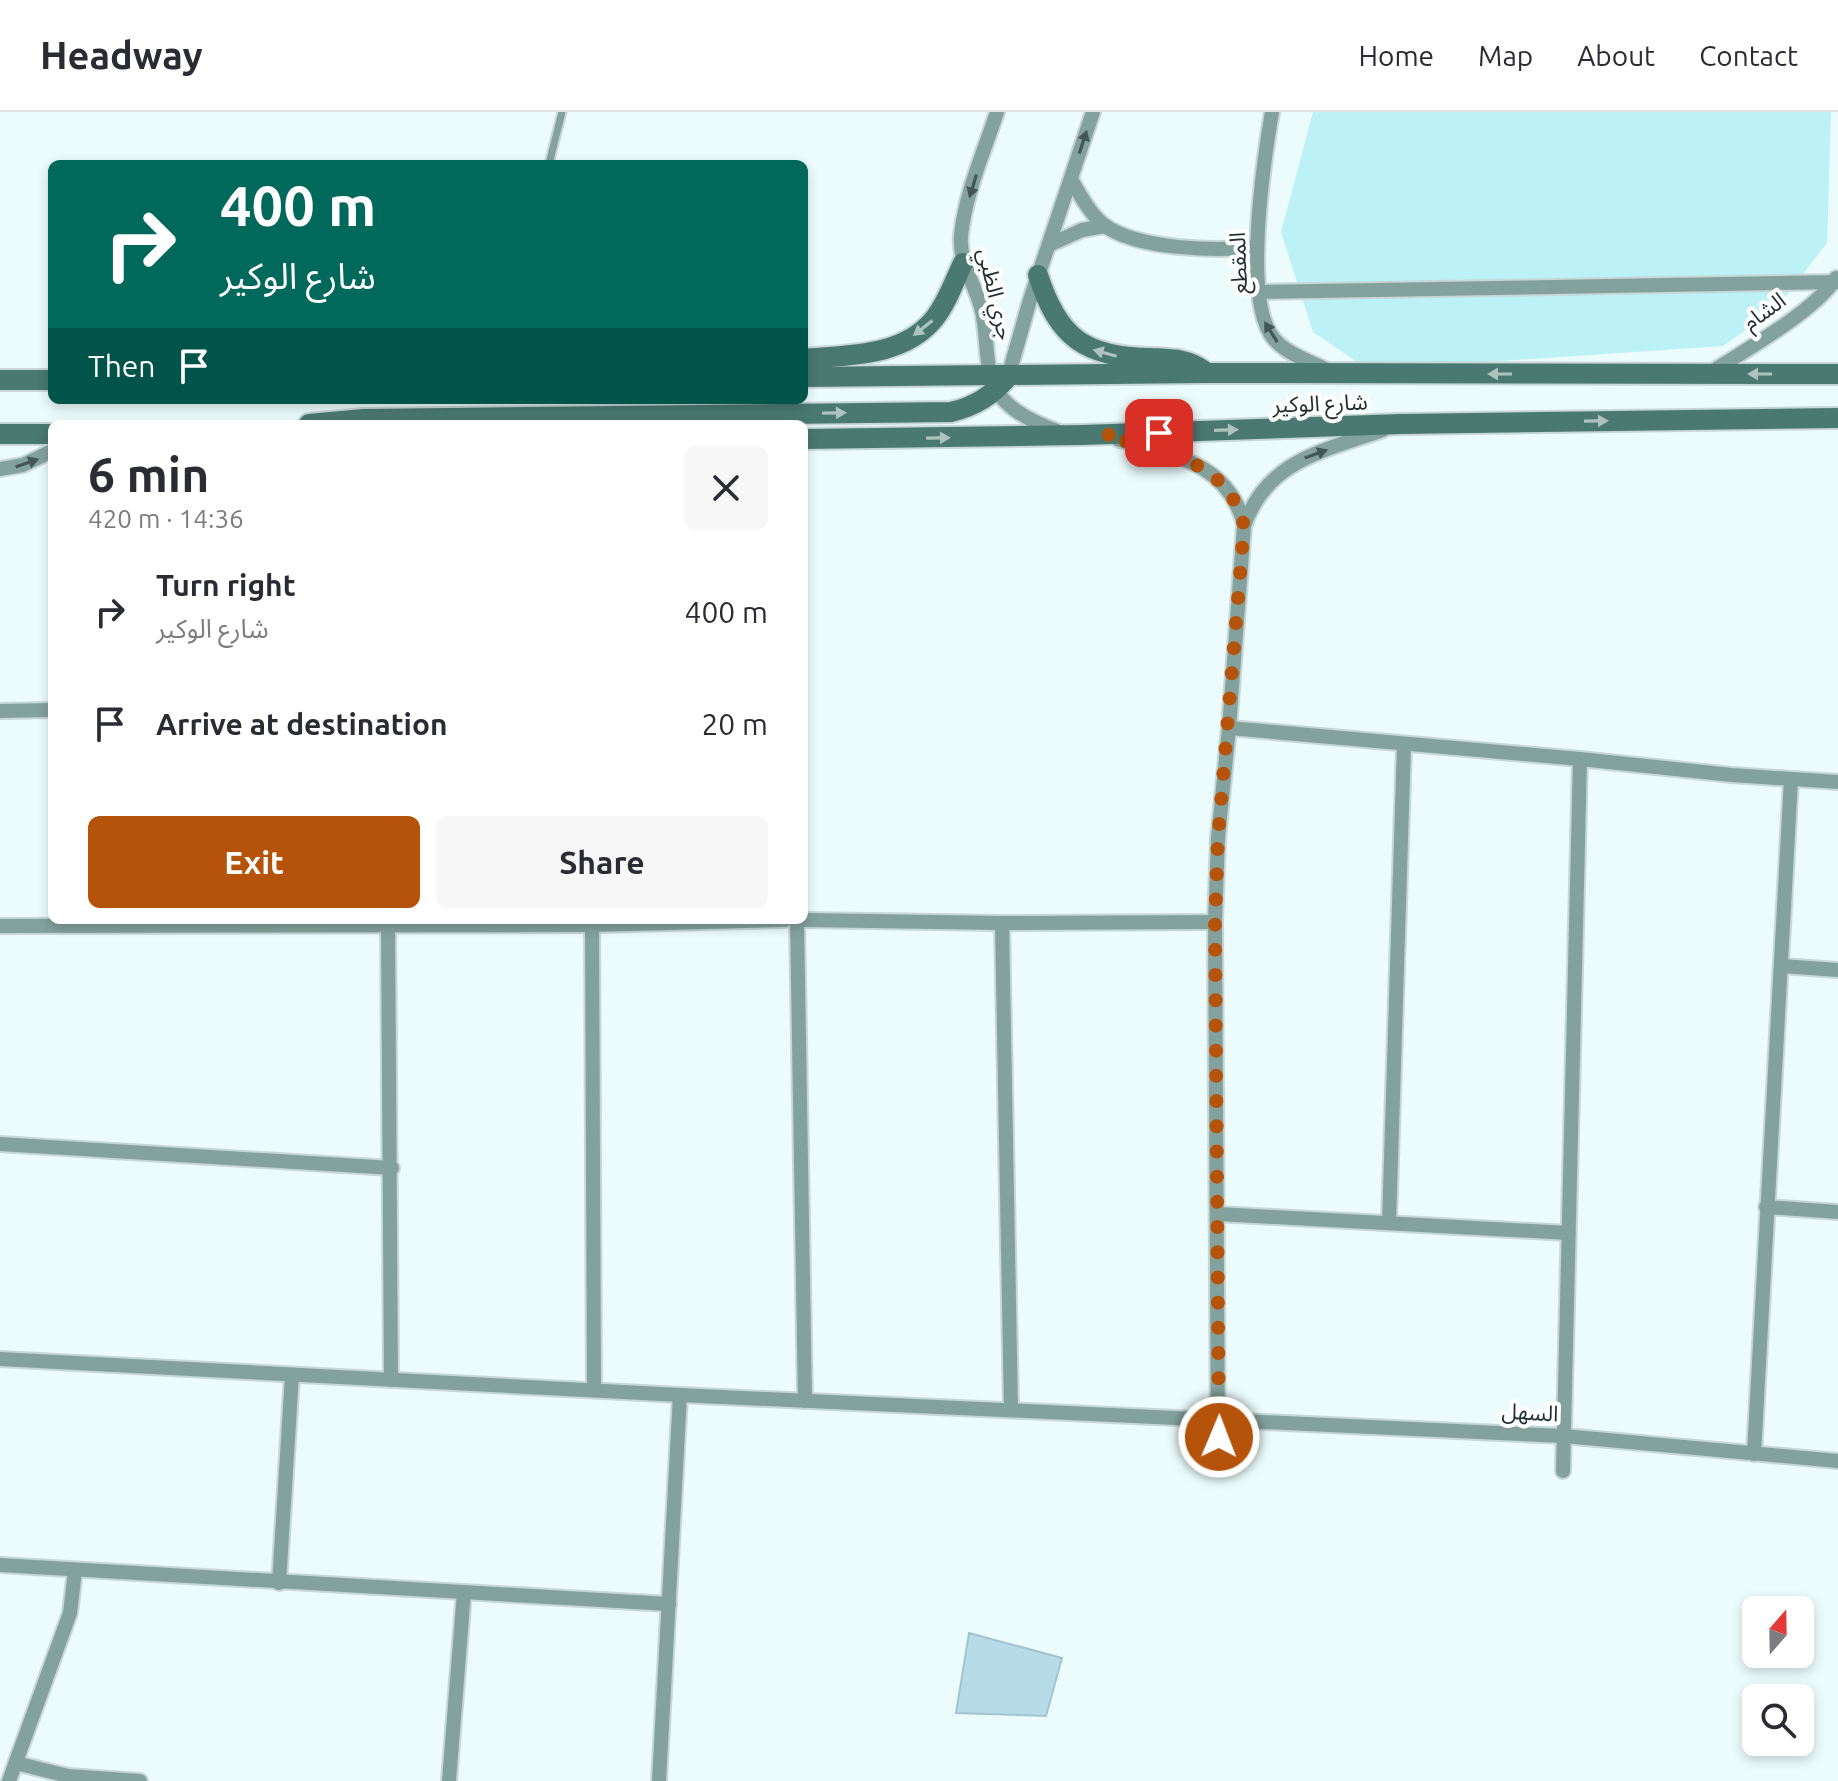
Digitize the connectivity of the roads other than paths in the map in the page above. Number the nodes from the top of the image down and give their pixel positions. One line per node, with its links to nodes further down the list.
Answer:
1 (562, 112): 5 (lane)
2 (997, 112): 10 (street, جري الظبي, one-way to 10)
3 (1093, 112): 6 (street, جري الظبي, one-way to 3)
4 (1272, 112): 9 (street, المقطع)
5 (550, 160)
6 (1071, 179): 7 (street); 8 (street, جري الظبي)
7 (1105, 226): 8 (street); 9 (street)
8 (1049, 245): 11 (street, جري الظبي)
9 (1257, 247): 13 (street, المقطع)
10 (963, 263): 14 (main road, one-way to 14); 22 (street, جري الظبي)
11 (1038, 275): 15 (main road, one-way to 11); 22 (street, جري الظبي)
12 (1837, 279): 13 (street); 18 (street, الشام)
13 (1261, 292): 16 (street, المقطع, one-way to 13)
14 (808, 359)
15 (1206, 373): 16 (main road, شارع الوكير); 22 (main road, شارع الوكير)
16 (1335, 374): 18 (main road, شارع الوكير, one-way to 16)
17 (1838, 374): 18 (main road, شارع الوكير, one-way to 18)
18 (1707, 375)
19 (808, 377): 22 (main road, شارع الوكير)
20 (0, 380): 21 (main road)
21 (48, 380)
22 (998, 381): 24 (main road, one-way to 22); 28 (street)
23 (1838, 418): 25 (main road, شارع الوكير, one-way to 23)
24 (353, 420)
25 (1401, 424): 29 (main road, شارع الوكير, one-way to 25); 33 (street, one-way to 25)
26 (0, 434): 27 (main road)
27 (48, 434)
28 (1082, 435): 29 (main road, شارع الوكير); 30 (main road, شارع الوكير, one-way to 28)
29 (1105, 435): 33 (street)
30 (808, 439)
31 (48, 453): 32 (street, one-way to 31)
32 (0, 469)
33 (1244, 526): 36 (street)
34 (48, 710): 35 (street)
35 (1, 711)
36 (1229, 728): 37 (street); 42 (street)
37 (1404, 744): 38 (street); 58 (street)
38 (1580, 759): 39 (street); 59 (street)
39 (1791, 779): 40 (street); 51 (street)
40 (1838, 782)
41 (808, 920): 43 (street)
42 (1215, 922): 43 (street); 57 (street)
43 (1002, 923): 66 (street)
44 (92, 924): 50 (street)
45 (388, 924): 54 (street)
46 (490, 924): 49 (street)
47 (625, 924): 49 (street)
48 (797, 924): 65 (street)
49 (592, 925): 63 (street)
50 (0, 926)
51 (1782, 966): 52 (street); 55 (street)
52 (1838, 970)
53 (0, 1144): 54 (street)
54 (392, 1168): 62 (street)
55 (1766, 1207): 56 (street); 70 (street)
56 (1838, 1212)
57 (1218, 1214): 58 (street); 67 (street)
58 (1389, 1223): 59 (street)
59 (1568, 1233): 68 (street)
60 (0, 1359): 61 (street, السهل)
61 (292, 1375): 62 (street, السهل); 75 (street)
62 (391, 1380): 63 (street, السهل)
63 (594, 1390): 64 (street, السهل)
64 (680, 1395): 65 (street, السهل); 77 (street)
65 (805, 1401): 66 (street, السهل)
66 (1011, 1410): 67 (street, السهل)
67 (1219, 1420): 68 (street, السهل); 69 (street)
68 (1564, 1436): 70 (street, السهل); 72 (street)
69 (1218, 1454)
70 (1754, 1454): 71 (street, السهل)
71 (1838, 1461)
72 (1563, 1471)
73 (0, 1565): 74 (street)
74 (75, 1571): 75 (street); 78 (street)
75 (279, 1583): 76 (street)
76 (464, 1592): 77 (street); 81 (street)
77 (669, 1604): 82 (street)
78 (16, 1763): 79 (street); 80 (street)
79 (9, 1781)
80 (140, 1781)
81 (449, 1781)
82 (659, 1781)

